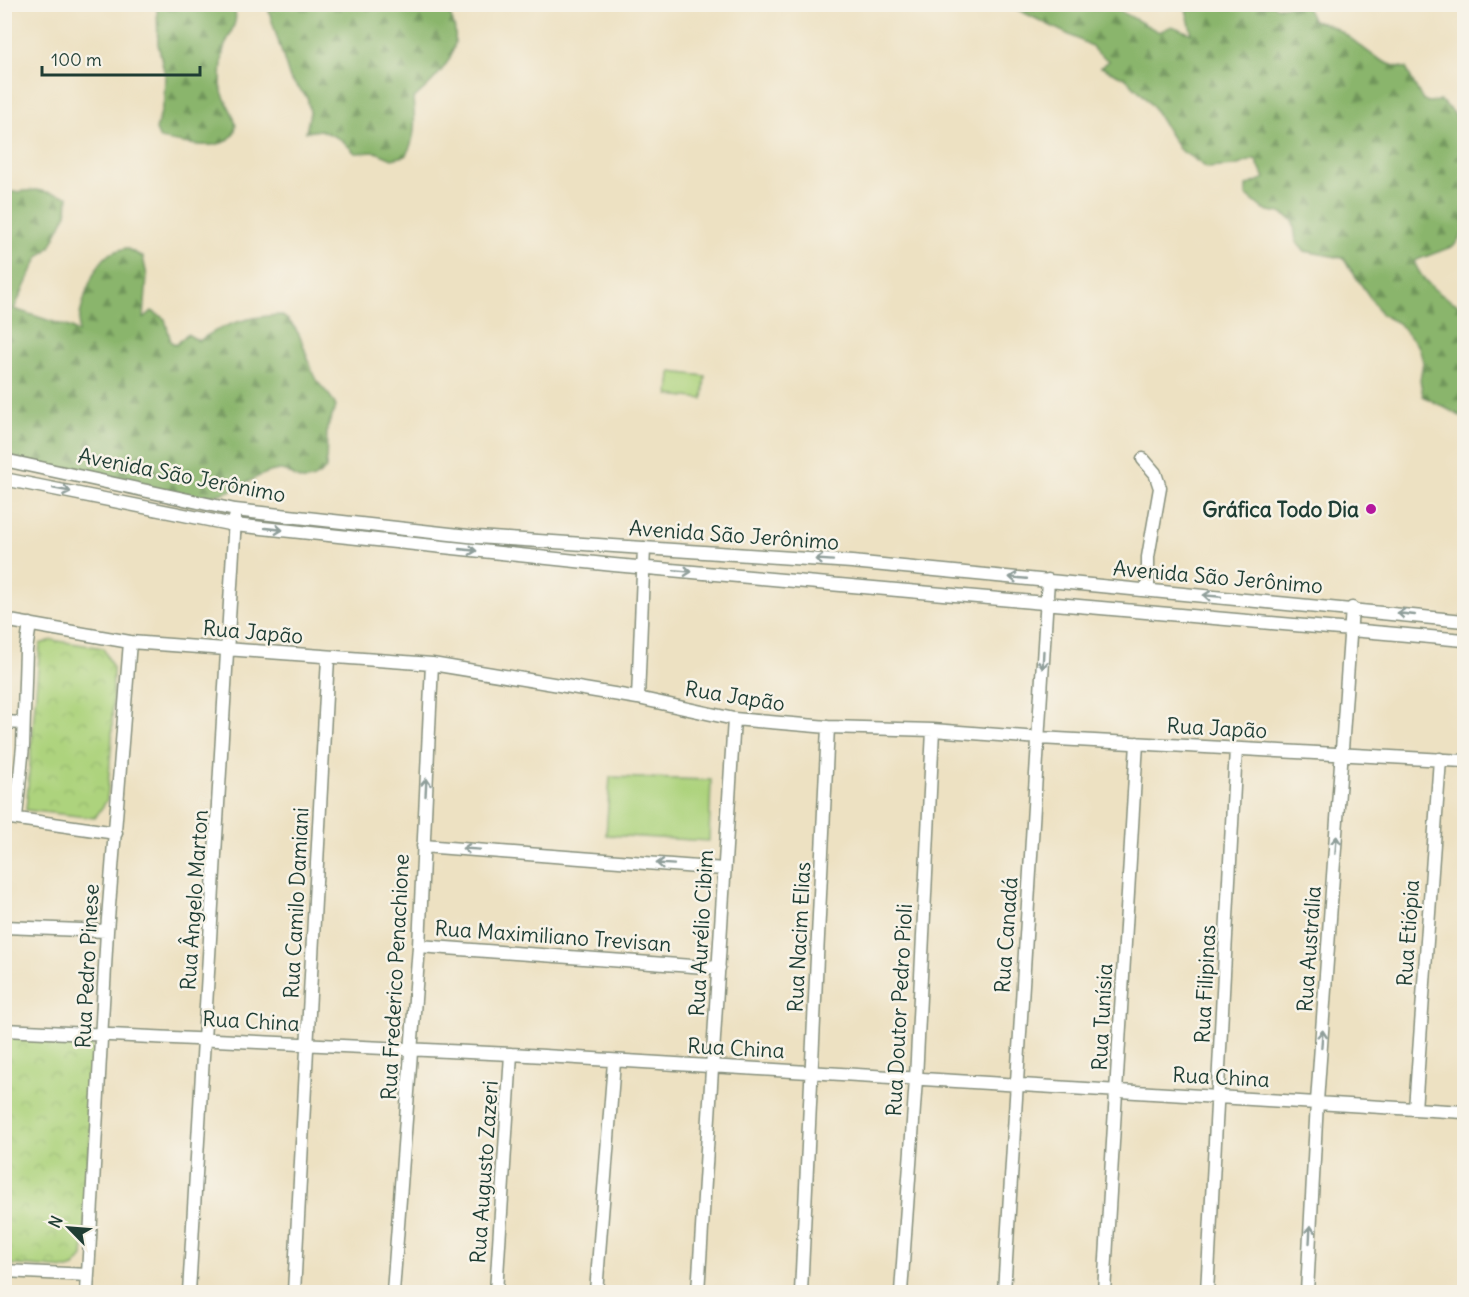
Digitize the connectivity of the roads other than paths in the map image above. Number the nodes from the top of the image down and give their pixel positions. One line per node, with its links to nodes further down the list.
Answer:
1 (1143, 459): 9 (street)
2 (5, 464): 4 (street, Avenida São Jerônimo)
3 (4, 479): 5 (street, Avenida São Jerônimo, one-way to 5)
4 (235, 510): 5 (street, Rua Ângelo Marton); 6 (street, Avenida São Jerônimo)
5 (234, 525): 7 (street, Avenida São Jerônimo, one-way to 7); 18 (street, Rua Ângelo Marton)
6 (644, 548): 7 (street); 8 (street, Avenida São Jerônimo, one-way to 6)
7 (641, 567): 10 (street, Avenida São Jerônimo, one-way to 10); 21 (street)
8 (1048, 580): 9 (street, Avenida São Jerônimo); 10 (street, Rua Canadá)
9 (1148, 590): 11 (street, Avenida São Jerônimo, one-way to 9)
10 (1046, 604): 15 (street, Avenida São Jerônimo); 27 (street, Rua Canadá, one-way to 27)
11 (1352, 609): 13 (street, Avenida São Jerônimo, one-way to 11); 15 (street, Rua Austrália)
12 (4, 620): 14 (street, Rua Japão)
13 (1464, 621)
14 (30, 624): 17 (street, Rua Japão); 24 (street)
15 (1350, 631): 16 (street, Avenida São Jerônimo); 30 (street, Rua Austrália)
16 (1464, 640)
17 (130, 642): 18 (street, Rua Japão); 34 (street, Rua Pedro Pinese)
18 (229, 649): 19 (street, Rua Japão); 43 (street, Rua Ângelo Marton)
19 (328, 658): 20 (street, Rua Japão); 44 (street, Rua Camilo Damiani)
20 (432, 664): 21 (street, Rua Japão); 35 (street, Rua Frederico Penachione, one-way to 20)
21 (638, 698): 22 (street, Rua Japão)
22 (734, 719): 25 (street, Rua Japão); 36 (street, Rua Aurélio Cibim)
23 (4, 722): 24 (street)
24 (23, 723): 33 (street)
25 (828, 727): 26 (street, Rua Japão); 49 (street, Rua Nacim Elias)
26 (933, 730): 27 (street, Rua Japão); 50 (street, Rua Doutor Pedro Pioli)
27 (1038, 738): 28 (street, Rua Japão); 51 (street, Rua Canadá)
28 (1137, 743): 29 (street, Rua Japão); 52 (street, Rua Tunísia)
29 (1236, 749): 30 (street, Rua Japão); 53 (street, Rua Filipinas)
30 (1343, 754): 31 (street, Rua Japão); 54 (street, Rua Austrália, one-way to 30)
31 (1440, 759): 32 (street, Rua Japão); 55 (street, Rua Etiópia)
32 (1464, 761)
33 (10, 817): 34 (street)
34 (116, 832): 38 (street, Rua Pedro Pinese)
35 (423, 846): 36 (street, one-way to 35); 39 (street, Rua Frederico Penachione)
36 (724, 869): 40 (street, Rua Aurélio Cibim)
37 (4, 927): 38 (street)
38 (107, 931): 42 (street, Rua Pedro Pinese)
39 (419, 946): 40 (street, Rua Maximiliano Trevisan); 45 (street, Rua Frederico Penachione)
40 (719, 968): 48 (street, Rua Aurélio Cibim)
41 (4, 1030): 42 (street, Rua China)
42 (102, 1032): 43 (street, Rua China); 58 (street, Rua Pedro Pinese)
43 (205, 1038): 44 (street, Rua China); 60 (street, Rua Ângelo Marton)
44 (309, 1044): 45 (street, Rua China); 61 (street, Rua Camilo Damiani)
45 (411, 1049): 46 (street, Rua China); 62 (street, Rua Frederico Penachione)
46 (511, 1054): 47 (street, Rua China); 63 (street, Rua Augusto Zazeri)
47 (614, 1062): 48 (street, Rua China); 64 (street)
48 (713, 1066): 49 (street, Rua China); 65 (street, Rua Aurélio Cibim)
49 (813, 1072): 50 (street, Rua China); 66 (street, Rua Nacim Elias)
50 (916, 1079): 51 (street, Rua China); 67 (street, Rua Doutor Pedro Pioli)
51 (1015, 1084): 52 (street, Rua China); 68 (street, Rua Canadá)
52 (1117, 1090): 53 (street, Rua China); 69 (street, Rua Tunísia)
53 (1219, 1097): 54 (street, Rua China); 70 (street, Rua Filipinas)
54 (1317, 1102): 55 (street, Rua China); 71 (street, Rua Austrália, one-way to 54)
55 (1415, 1109): 56 (street, Rua China)
56 (1464, 1112)
57 (4, 1271): 58 (street)
58 (88, 1275): 59 (street, Rua Pedro Pinese)
59 (87, 1293)
60 (189, 1293)
61 (294, 1293)
62 (393, 1293)
63 (496, 1293)
64 (596, 1293)
65 (698, 1293)
66 (801, 1293)
67 (901, 1293)
68 (1004, 1293)
69 (1104, 1293)
70 (1207, 1293)
71 (1307, 1293)

